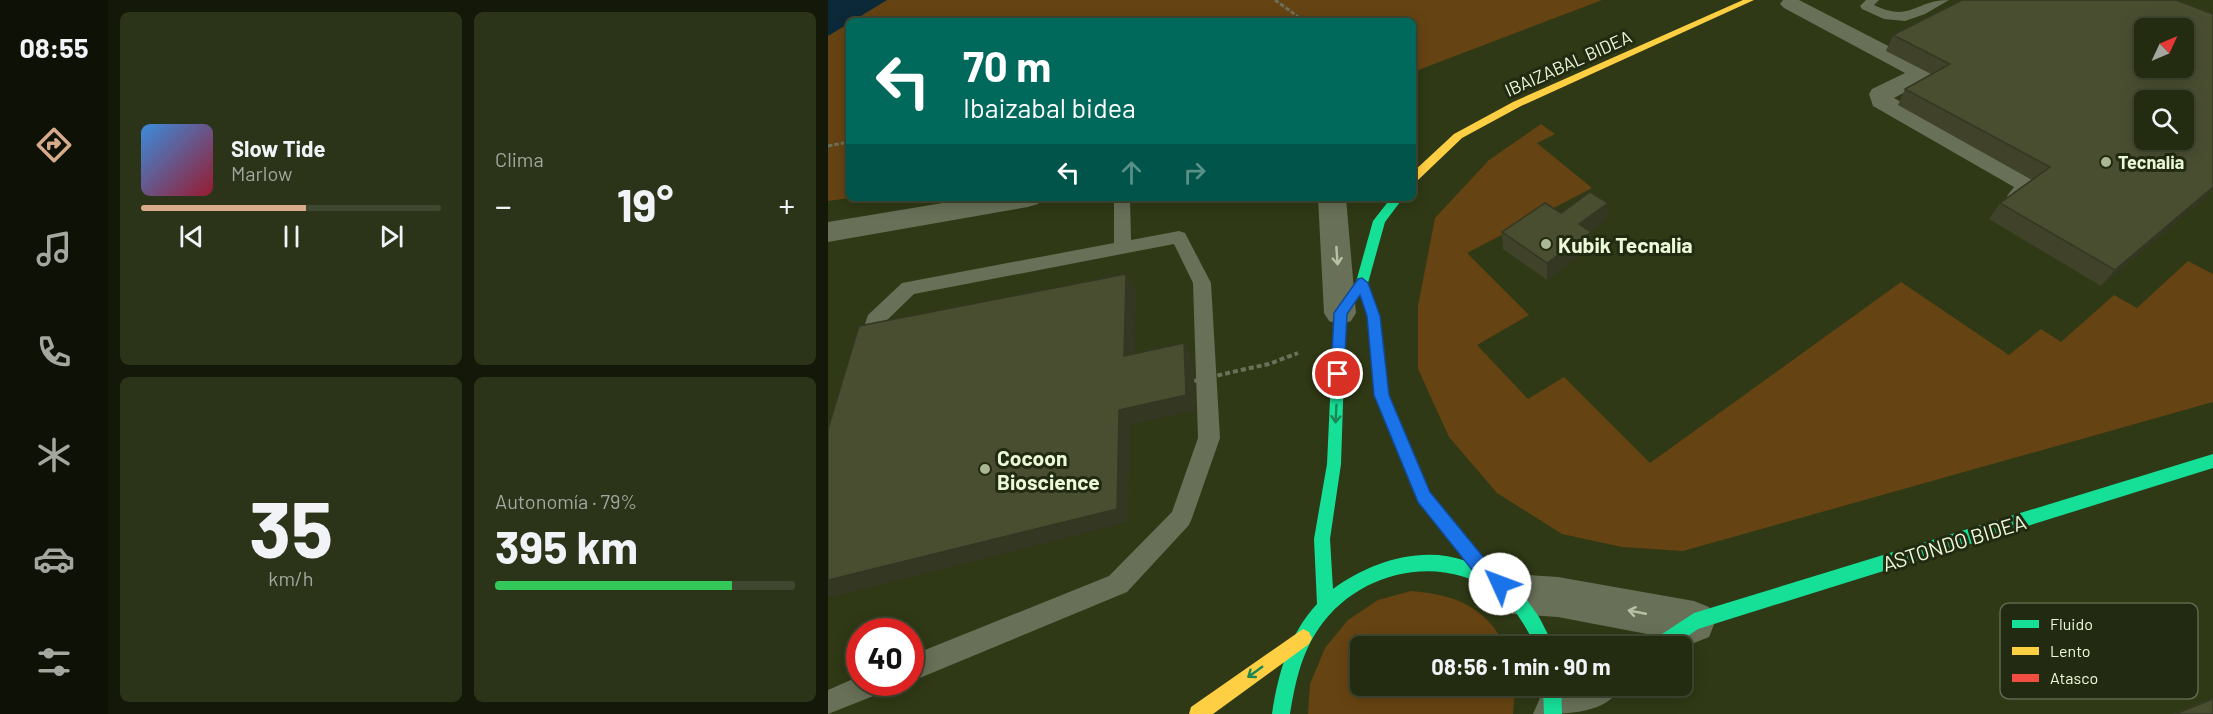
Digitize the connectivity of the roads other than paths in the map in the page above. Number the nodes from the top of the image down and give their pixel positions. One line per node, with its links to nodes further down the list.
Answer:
1 (1750, 0): 5 (street, IBAIZABAL BIDEA)
2 (1873, 0): 3 (lane)
3 (1943, 0)
4 (1791, 4): 6 (street)
5 (1416, 175)
6 (2021, 196)
7 (1010, 201): 11 (street)
8 (1122, 201): 12 (lane)
9 (1332, 201): 14 (street, one-way to 14)
10 (1395, 201): 13 (street)
11 (828, 232)
12 (1123, 246): 15 (lane); 23 (lane)
13 (1362, 283): 14 (street); 17 (street)
14 (1340, 313): 18 (street, one-way to 18)
15 (861, 365)
16 (2213, 461): 19 (street, ASTONDO BIDEA)
17 (1500, 584): 18 (street); 19 (street, ASTONDO BIDEA, one-way to 17); 20 (street)
18 (1326, 606): 22 (street)
19 (1694, 622): 21 (street, ASTONDO BIDEA)
20 (1542, 636)
21 (1674, 636)
22 (1302, 638): 28 (street, one-way to 28); 29 (street)
23 (924, 663)
24 (846, 695): 27 (lane)
25 (1553, 696): 30 (street)
26 (1584, 696): 30 (street)
27 (828, 703)
28 (1198, 714)
29 (1281, 714)
30 (1554, 714)

